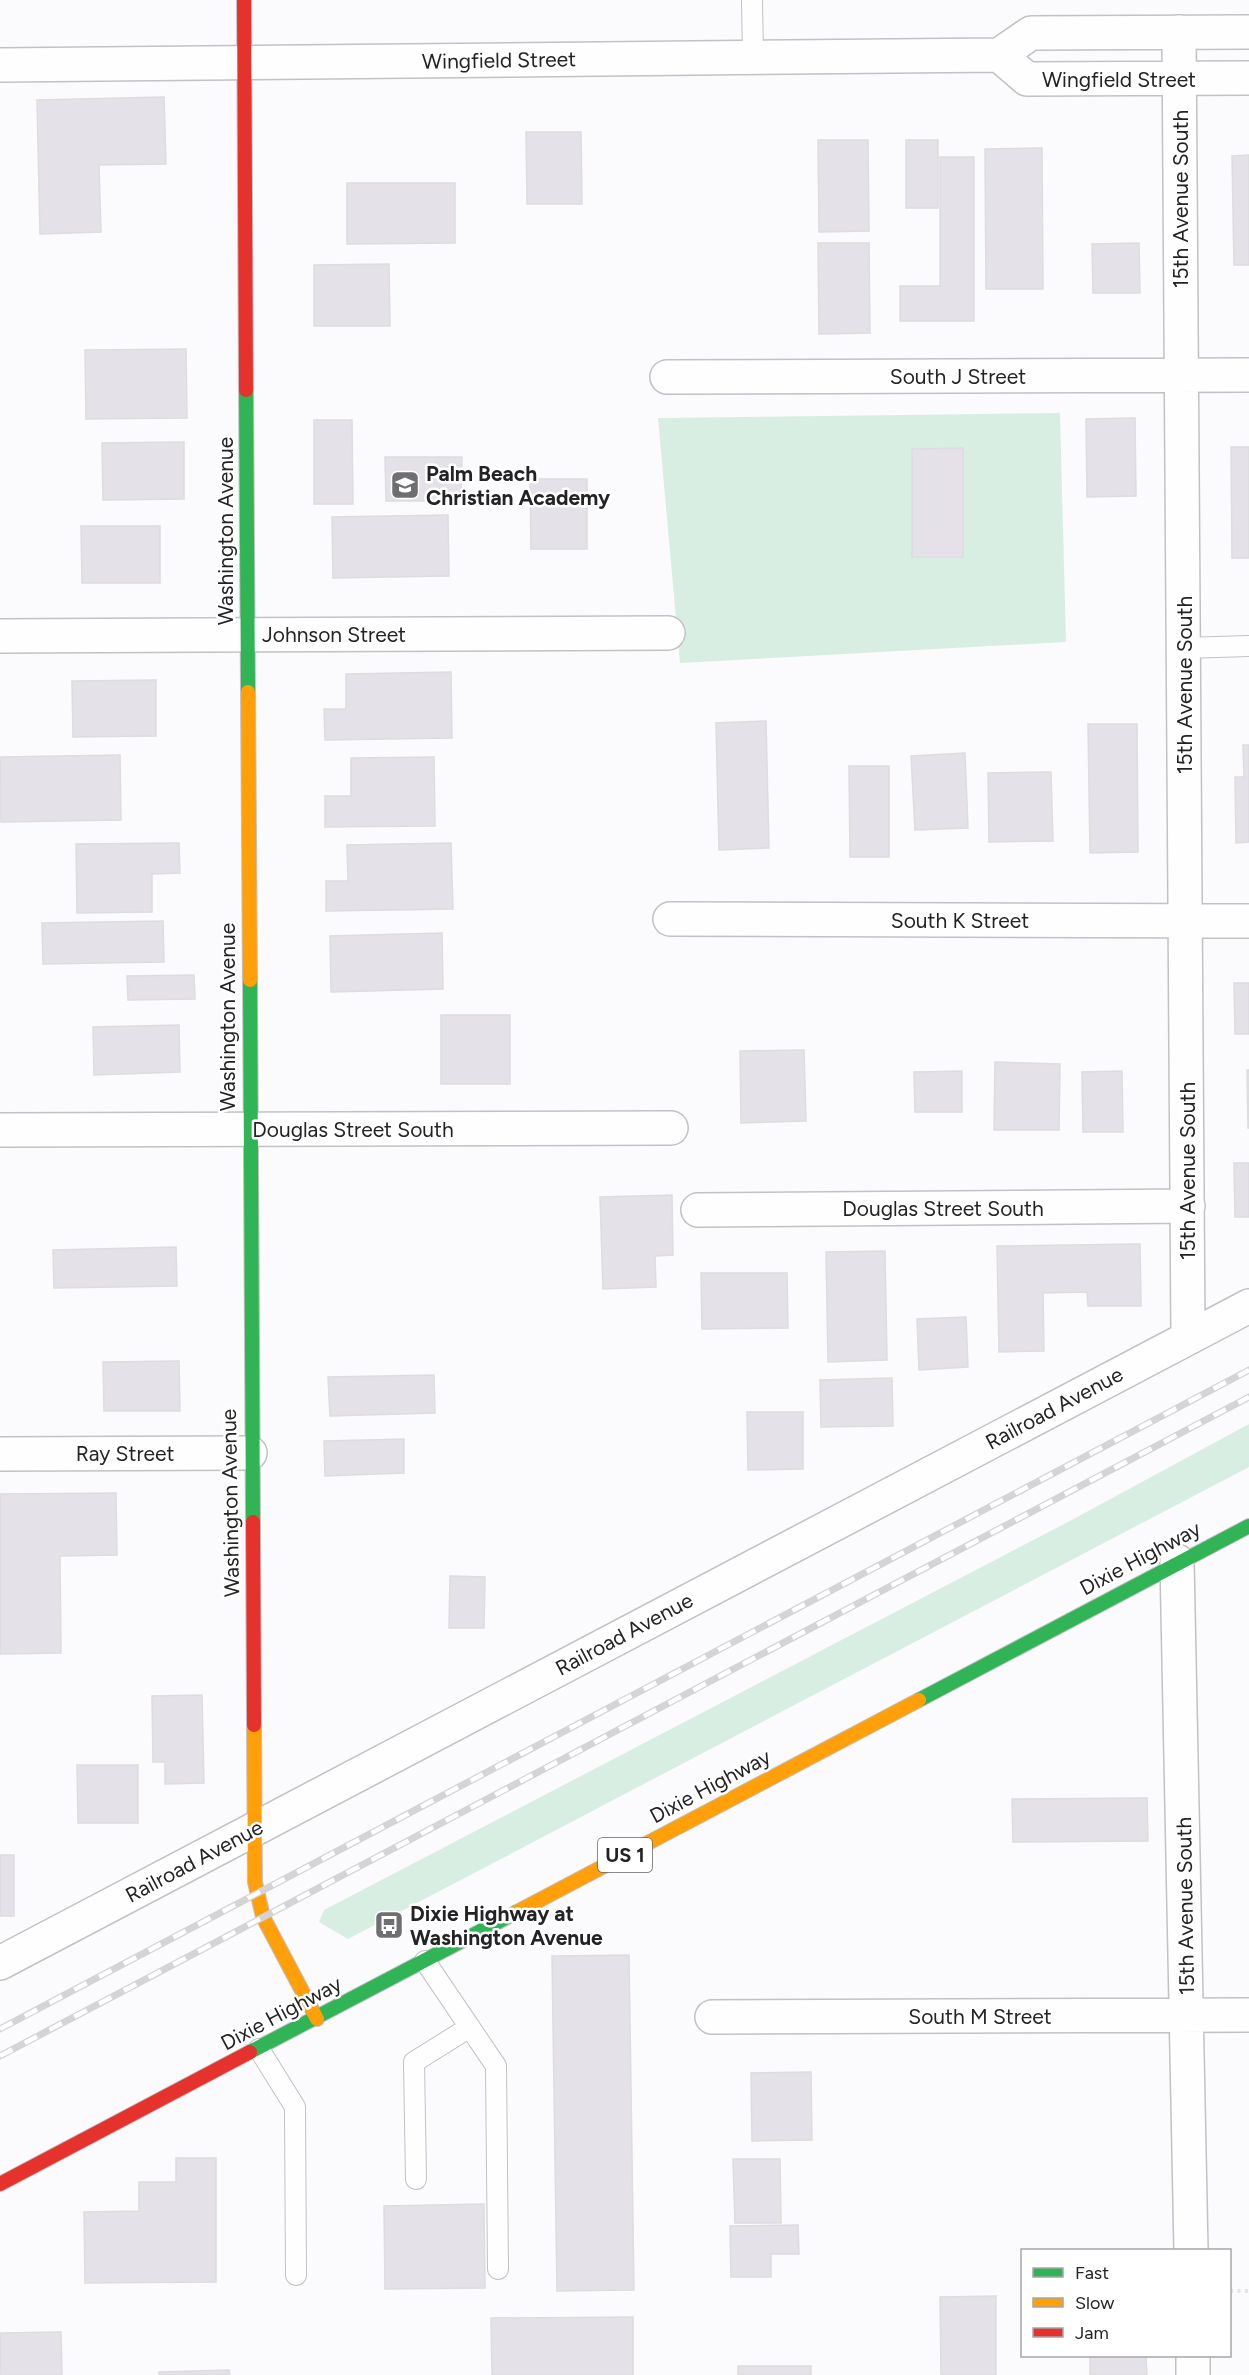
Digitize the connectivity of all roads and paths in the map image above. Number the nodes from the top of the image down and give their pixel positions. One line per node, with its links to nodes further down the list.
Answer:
1 (244, 0): 7 (street, Washington Avenue)
2 (752, 0): 6 (lane)
3 (1179, 32): 4 (street); 5 (street); 9 (street, 15th Avenue South)
4 (1249, 32)
5 (999, 55): 6 (street, Wingfield Street); 9 (street, Wingfield Street)
6 (753, 58): 7 (street, Wingfield Street)
7 (243, 64): 8 (street, Wingfield Street); 15 (street, Washington Avenue)
8 (0, 65)
9 (1179, 78): 10 (street, Wingfield Street); 12 (street, 15th Avenue South)
10 (1249, 78)
11 (1249, 375): 12 (street, South J Street)
12 (1182, 376): 13 (street, South J Street); 18 (street, 15th Avenue South)
13 (667, 377)
14 (668, 633): 15 (street, Johnson Street)
15 (246, 635): 16 (street, Johnson Street); 23 (street, Washington Avenue)
16 (0, 636)
17 (1249, 646): 18 (lane)
18 (1184, 648): 20 (street, 15th Avenue South)
19 (670, 919): 20 (street, South K Street)
20 (1185, 921): 21 (street, South K Street); 25 (street, 15th Avenue South)
21 (1249, 921)
22 (671, 1128): 23 (street, Douglas Street South)
23 (249, 1129): 24 (street, Douglas Street South); 29 (street, Washington Avenue)
24 (0, 1130)
25 (1188, 1206): 26 (street, Douglas Street South); 28 (street, 15th Avenue South)
26 (698, 1210)
27 (1249, 1306): 28 (street, Railroad Avenue)
28 (1188, 1337): 33 (street, Railroad Avenue)
29 (250, 1453): 30 (street, Ray Street); 33 (street, Washington Avenue)
30 (0, 1454)
31 (1249, 1526): 32 (street, Dixie Highway / US 1)
32 (1177, 1561): 34 (street, Dixie Highway / US 1); 37 (street, 15th Avenue South)
33 (254, 1829): 35 (street, Railroad Avenue); 39 (street, Washington Avenue)
34 (426, 1961): 39 (street, Dixie Highway / US 1); 40 (lane)
35 (0, 1963)
36 (1249, 2015): 37 (street, South M Street)
37 (1187, 2016): 38 (street, South M Street); 44 (street, 15th Avenue South)
38 (712, 2017)
39 (317, 2019): 41 (street, Dixie Highway / US 1)
40 (470, 2027): 42 (lane); 45 (lane)
41 (259, 2049): 43 (street, Dixie Highway / US 1); 46 (lane)
42 (416, 2179)
43 (0, 2184)
44 (1191, 2249)
45 (498, 2269)
46 (296, 2275)
47 (1231, 2291): 48 (path)
48 (1249, 2291)
49 (1193, 2357): 50 (street)
50 (1193, 2375)

